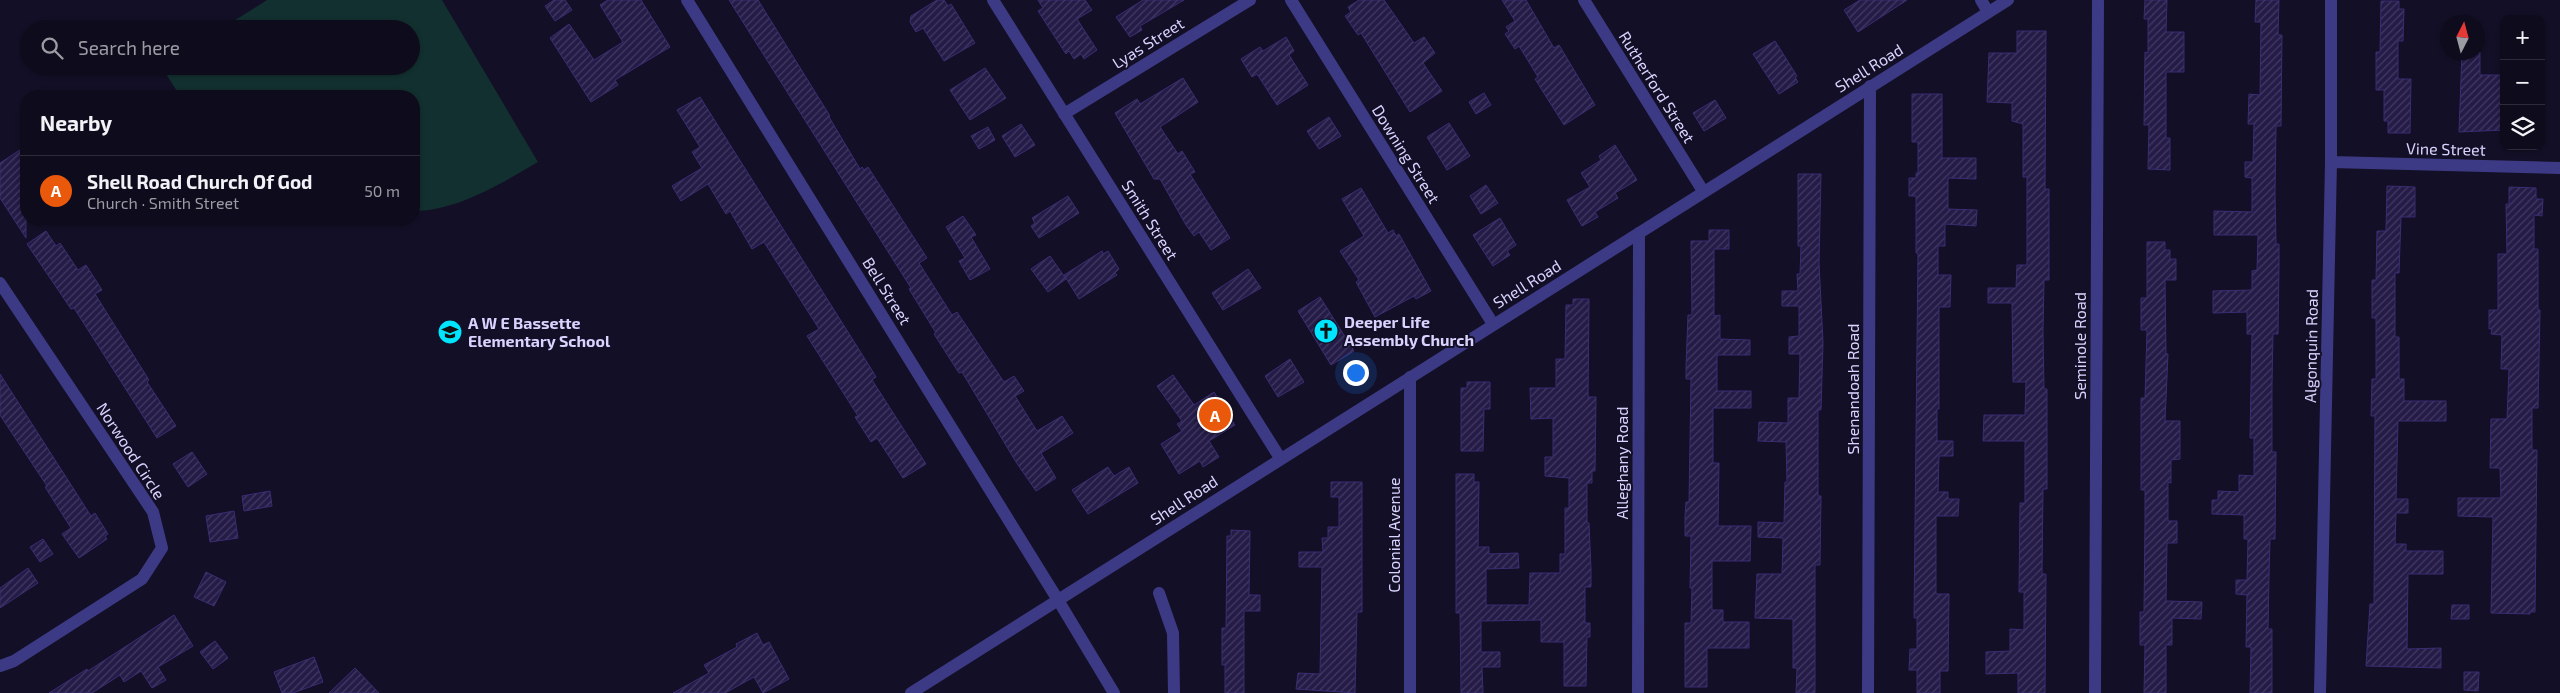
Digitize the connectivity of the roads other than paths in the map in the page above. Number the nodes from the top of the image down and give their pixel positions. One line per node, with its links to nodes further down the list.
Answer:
1 (687, 0): 22 (street, Bell Street)
2 (993, 0): 12 (street, Smith Street)
3 (1250, 0): 12 (street, Lyas Street)
4 (1291, 0): 18 (street, Downing Street)
5 (1584, 0): 15 (street, Rutherford Street)
6 (1981, 0): 10 (street)
7 (2008, 0): 10 (street, Shell Road)
8 (2098, 0): 30 (street, Seminole Road)
9 (2331, 0): 13 (street, Algonquin Road)
10 (1988, 12): 11 (street, Shell Road)
11 (1870, 86): 15 (street, Shell Road); 29 (street, Shenandoah Road)
12 (1064, 114): 20 (street, Smith Street)
13 (2331, 162): 14 (street, Vine Street); 31 (street, Algonquin Road)
14 (2560, 168)
15 (1703, 192): 16 (street, Shell Road)
16 (1639, 232): 18 (street, Shell Road); 28 (street, Alleghany Road)
17 (0, 283): 23 (street, Norwood Circle)
18 (1493, 324): 19 (street, Shell Road)
19 (1410, 377): 20 (street, Shell Road); 27 (street, Colonial Avenue)
20 (1280, 458): 22 (street, Shell Road)
21 (1159, 593): 26 (street)
22 (1058, 600): 24 (street, Shell Road); 25 (street, Bell Street)
23 (0, 666)
24 (912, 693)
25 (1114, 693)
26 (1174, 693)
27 (1410, 693)
28 (1638, 693)
29 (1868, 693)
30 (2095, 693)
31 (2320, 693)

